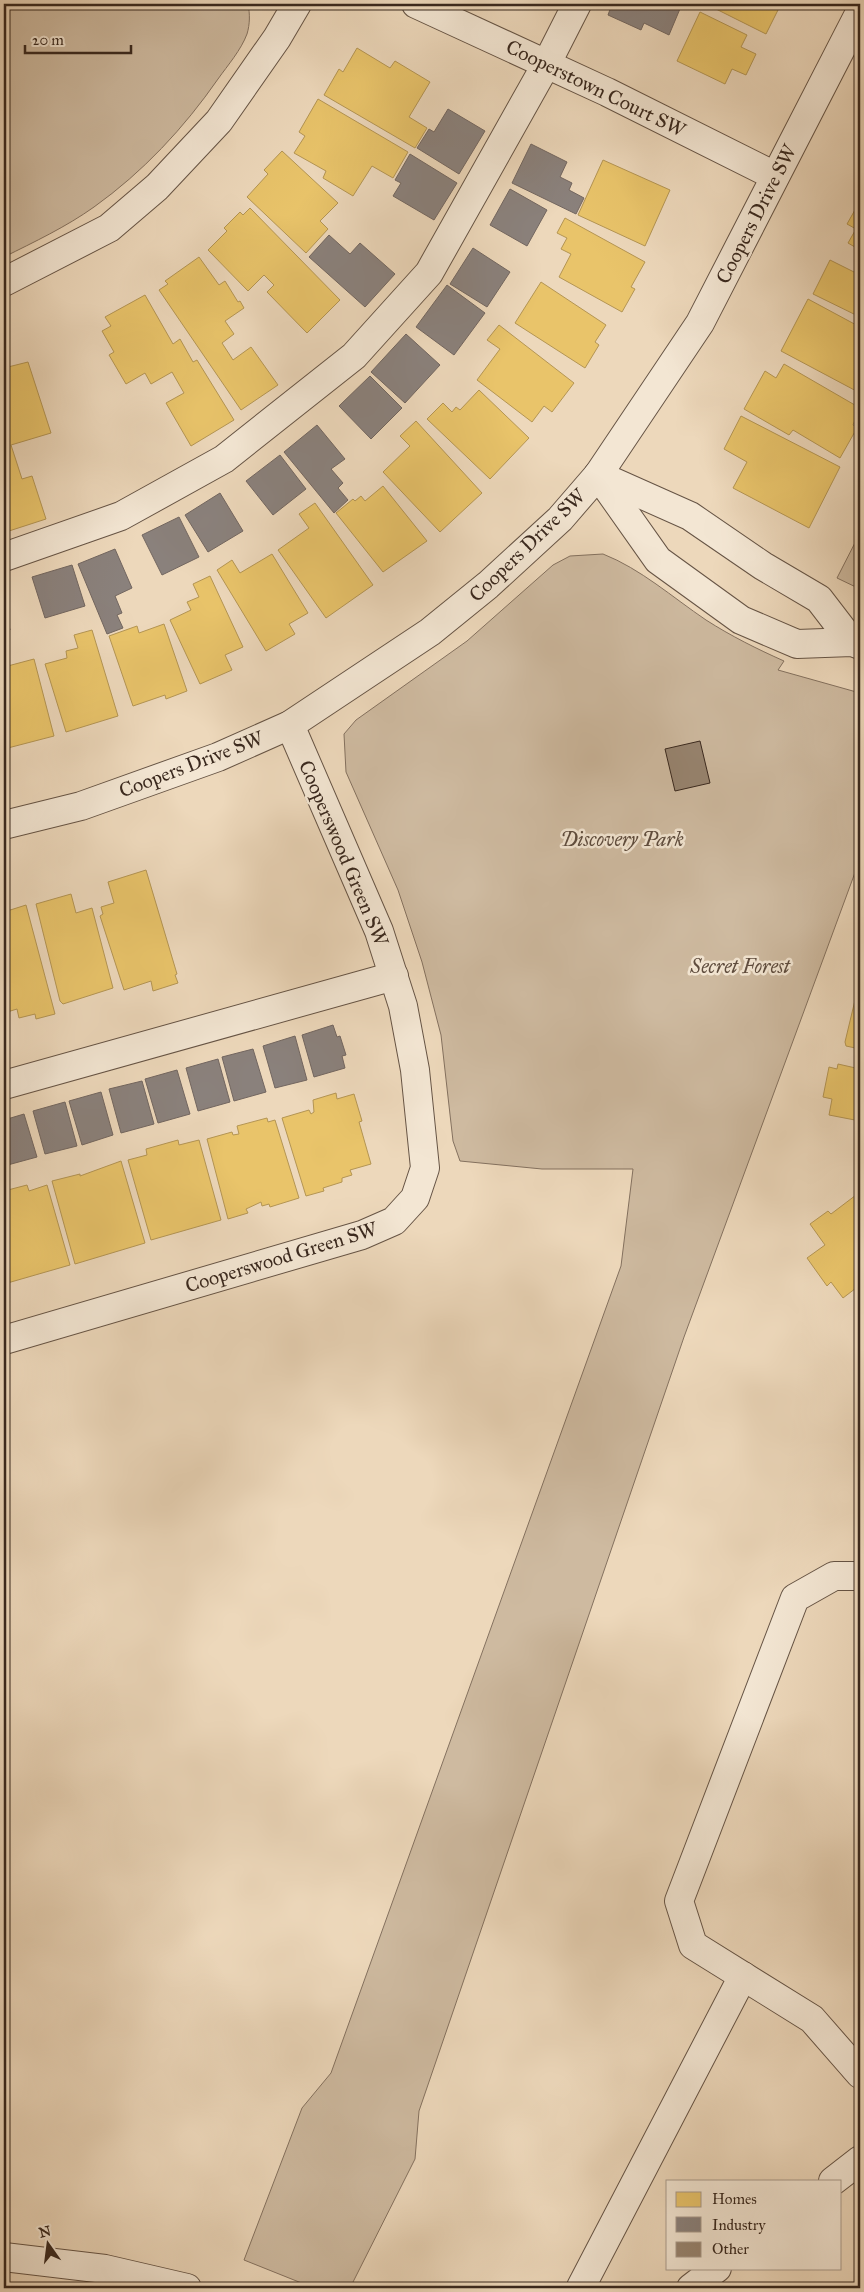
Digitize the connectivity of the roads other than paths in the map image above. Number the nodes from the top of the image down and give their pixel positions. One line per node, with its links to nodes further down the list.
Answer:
1 (297, 4): 7 (street)
2 (416, 4): 5 (street, Cooperstown Court SW)
3 (577, 4): 5 (street)
4 (860, 12): 6 (street, Coopers Drive SW)
5 (547, 63): 6 (street, Cooperstown Court SW); 9 (street)
6 (775, 176): 8 (street, Coopers Drive SW)
7 (4, 282)
8 (598, 475): 10 (street); 10 (street); 11 (street, Coopers Drive SW)
9 (4, 557)
10 (856, 643)
11 (290, 724): 12 (street, Coopers Drive SW); 13 (street, Cooperswood Green SW)
12 (4, 825)
13 (394, 976): 14 (street); 15 (street, Cooperswood Green SW)
14 (4, 1085)
15 (4, 1340)
16 (860, 1576): 17 (street)
17 (743, 1976): 18 (street); 24 (street)
18 (860, 2074)
19 (860, 2160): 20 (street)
20 (834, 2180)
21 (4, 2257): 23 (street)
22 (714, 2270): 25 (street)
23 (187, 2288)
24 (583, 2288)
25 (691, 2288)

